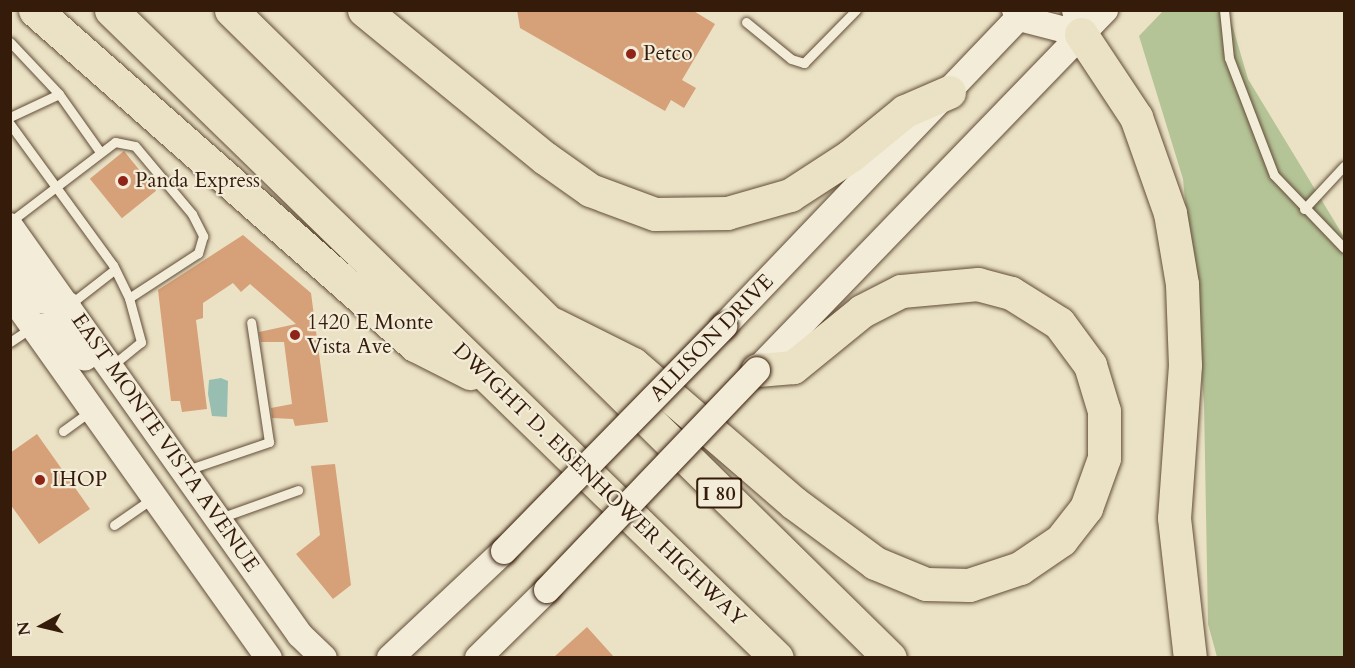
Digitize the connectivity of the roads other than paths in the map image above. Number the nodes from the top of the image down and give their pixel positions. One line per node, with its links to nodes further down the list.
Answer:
1 (35, 10): 33 (highway)
2 (111, 10): 33 (highway, DWIGHT D. EISENHOWER HIGHWAY)
3 (231, 10): 28 (highway, I 80)
4 (364, 10): 12 (highway)
5 (856, 10): 9 (lane)
6 (1105, 10): 10 (main road)
7 (1224, 10): 19 (lane)
8 (1020, 13): 10 (main road); 12 (main road, ALLISON DRIVE)
9 (746, 22)
10 (1078, 22): 32 (main road); 48 (highway)
11 (10, 42): 13 (lane)
12 (949, 92): 44 (main road, ALLISON DRIVE, bridge)
13 (59, 94): 14 (lane); 16 (lane)
14 (10, 117)
15 (10, 124): 18 (lane)
16 (100, 152): 18 (lane); 25 (lane)
17 (1344, 166): 19 (lane)
18 (54, 186): 20 (lane); 23 (lane)
19 (1304, 209): 21 (lane)
20 (10, 224): 26 (main road, EAST MONTE VISTA AVENUE)
21 (1344, 248)
22 (10, 262): 26 (main road)
23 (114, 270): 25 (lane); 26 (lane)
24 (10, 294): 29 (main road, EAST MONTE VISTA AVENUE)
25 (129, 298): 31 (lane)
26 (68, 305): 31 (main road, EAST MONTE VISTA AVENUE)
27 (251, 322): 37 (lane)
28 (553, 324): 32 (highway); 47 (highway, I 80)
29 (33, 327): 30 (lane); 34 (main road, EAST MONTE VISTA AVENUE); 35 (main road)
30 (10, 342)
31 (111, 366): 35 (main road, EAST MONTE VISTA AVENUE)
32 (757, 370): 45 (main road, bridge)
33 (500, 389): 46 (highway, DWIGHT D. EISENHOWER HIGHWAY)
34 (93, 410): 36 (lane); 39 (main road, EAST MONTE VISTA AVENUE)
35 (144, 414): 37 (main road, EAST MONTE VISTA AVENUE)
36 (63, 431)
37 (184, 471): 40 (main road, EAST MONTE VISTA AVENUE)
38 (298, 490): 40 (lane)
39 (155, 497): 41 (lane); 42 (main road, EAST MONTE VISTA AVENUE)
40 (218, 519): 43 (main road, EAST MONTE VISTA AVENUE)
41 (114, 525)
42 (269, 657)
43 (324, 657)
44 (390, 657)
45 (478, 657)
46 (777, 657)
47 (890, 657)
48 (1190, 657)

